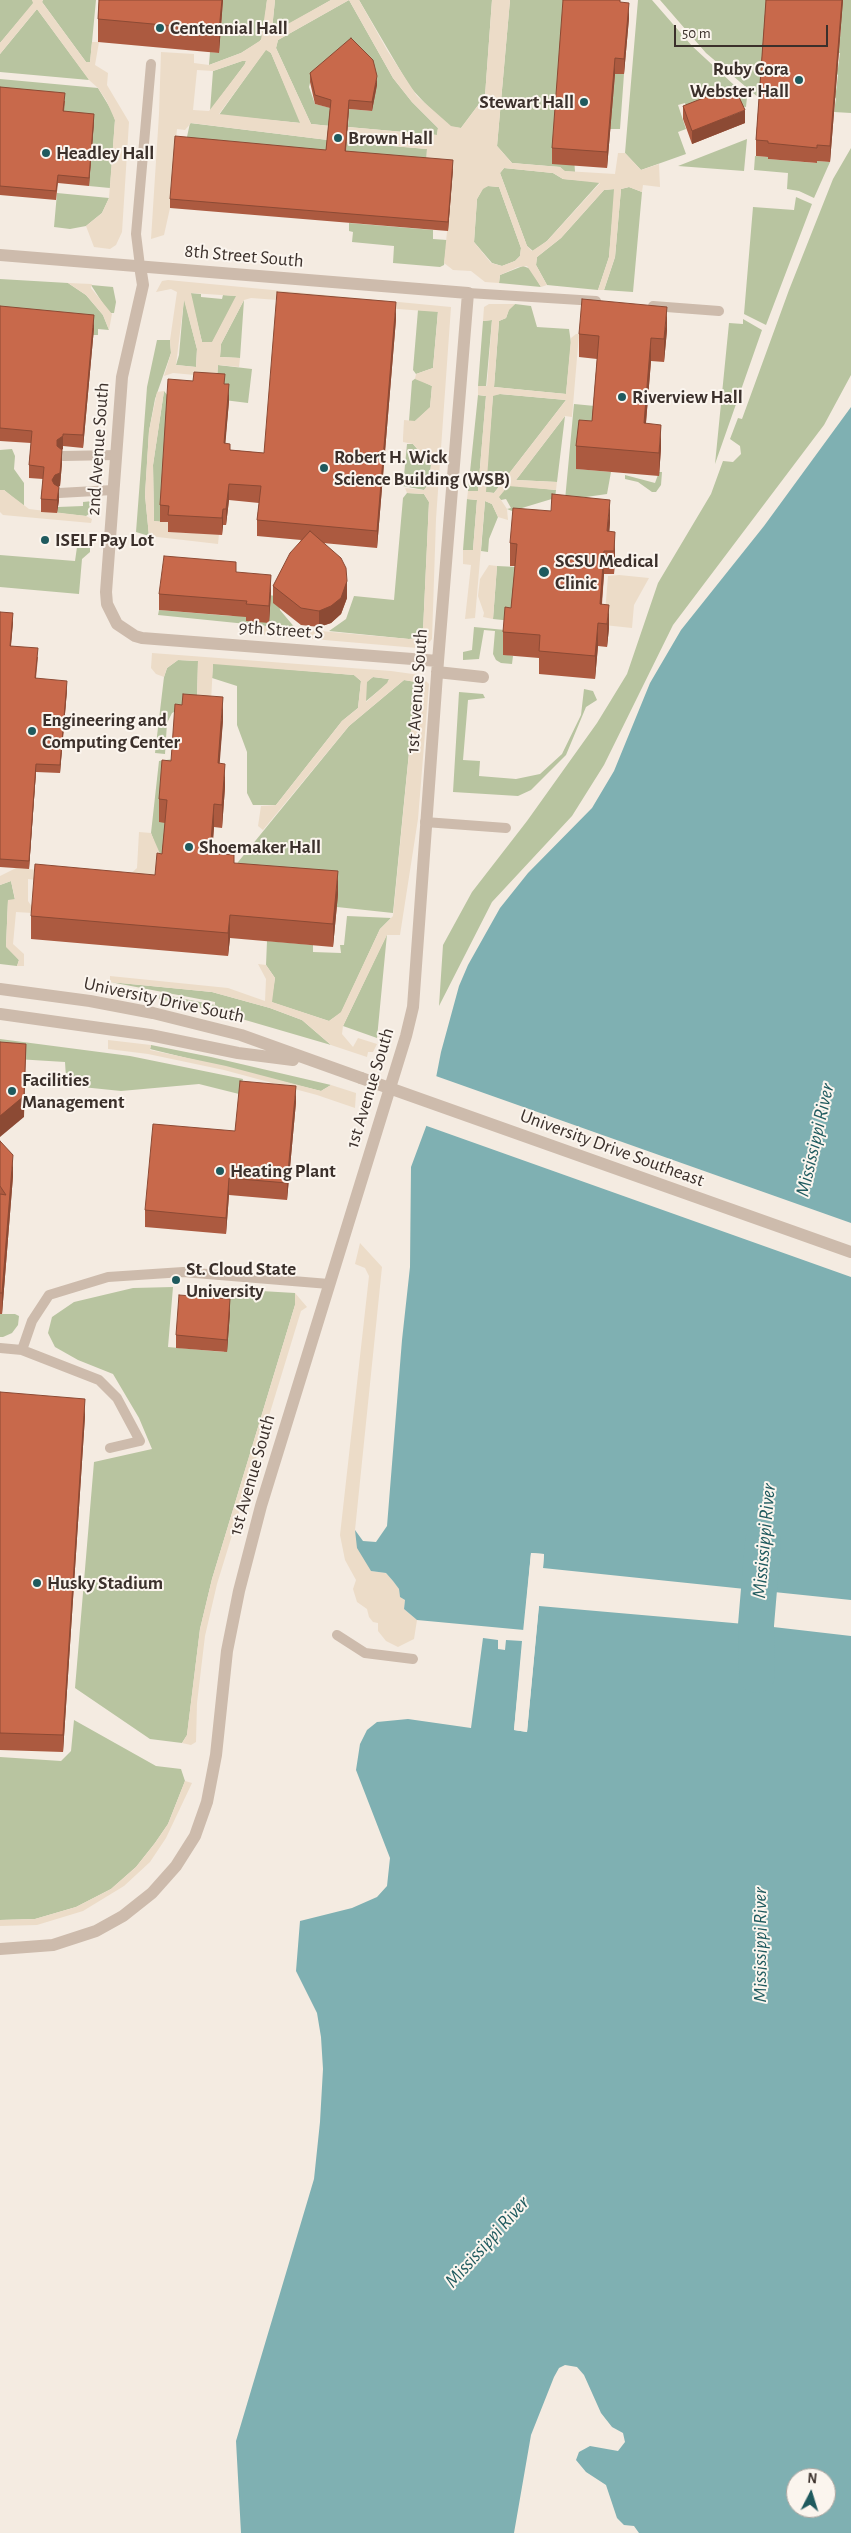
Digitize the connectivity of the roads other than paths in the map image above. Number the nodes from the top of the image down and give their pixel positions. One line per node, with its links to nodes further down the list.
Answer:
1 (152, 64): 3 (lane)
2 (0, 255): 3 (street, 8th Street South)
3 (140, 266): 4 (street, 8th Street South); 8 (street, 2nd Avenue South)
4 (468, 292): 5 (lane); 13 (street, 1st Avenue South)
5 (605, 302)
6 (644, 305): 7 (lane)
7 (719, 311)
8 (116, 455): 9 (lane); 10 (street, 2nd Avenue South)
9 (63, 456)
10 (114, 490): 11 (lane); 12 (street, 2nd Avenue South)
11 (59, 493)
12 (124, 630): 13 (street, 9th Street S)
13 (437, 666): 14 (street, 9th Street S); 15 (street, 1st Avenue South)
14 (483, 677)
15 (425, 822): 16 (lane); 22 (street, 1st Avenue South)
16 (506, 828)
17 (0, 990): 19 (street, University Drive South)
18 (0, 1014): 19 (street, University Drive South)
19 (315, 1064): 20 (street, University Drive South)
20 (361, 1078): 21 (street, University Drive Southeast, bridge)
21 (851, 1252)
22 (329, 1284): 24 (lane); 28 (street, 1st Avenue South)
23 (0, 1348): 24 (lane)
24 (22, 1350): 25 (lane)
25 (110, 1448)
26 (337, 1634): 27 (lane)
27 (413, 1659)
28 (0, 1949)

